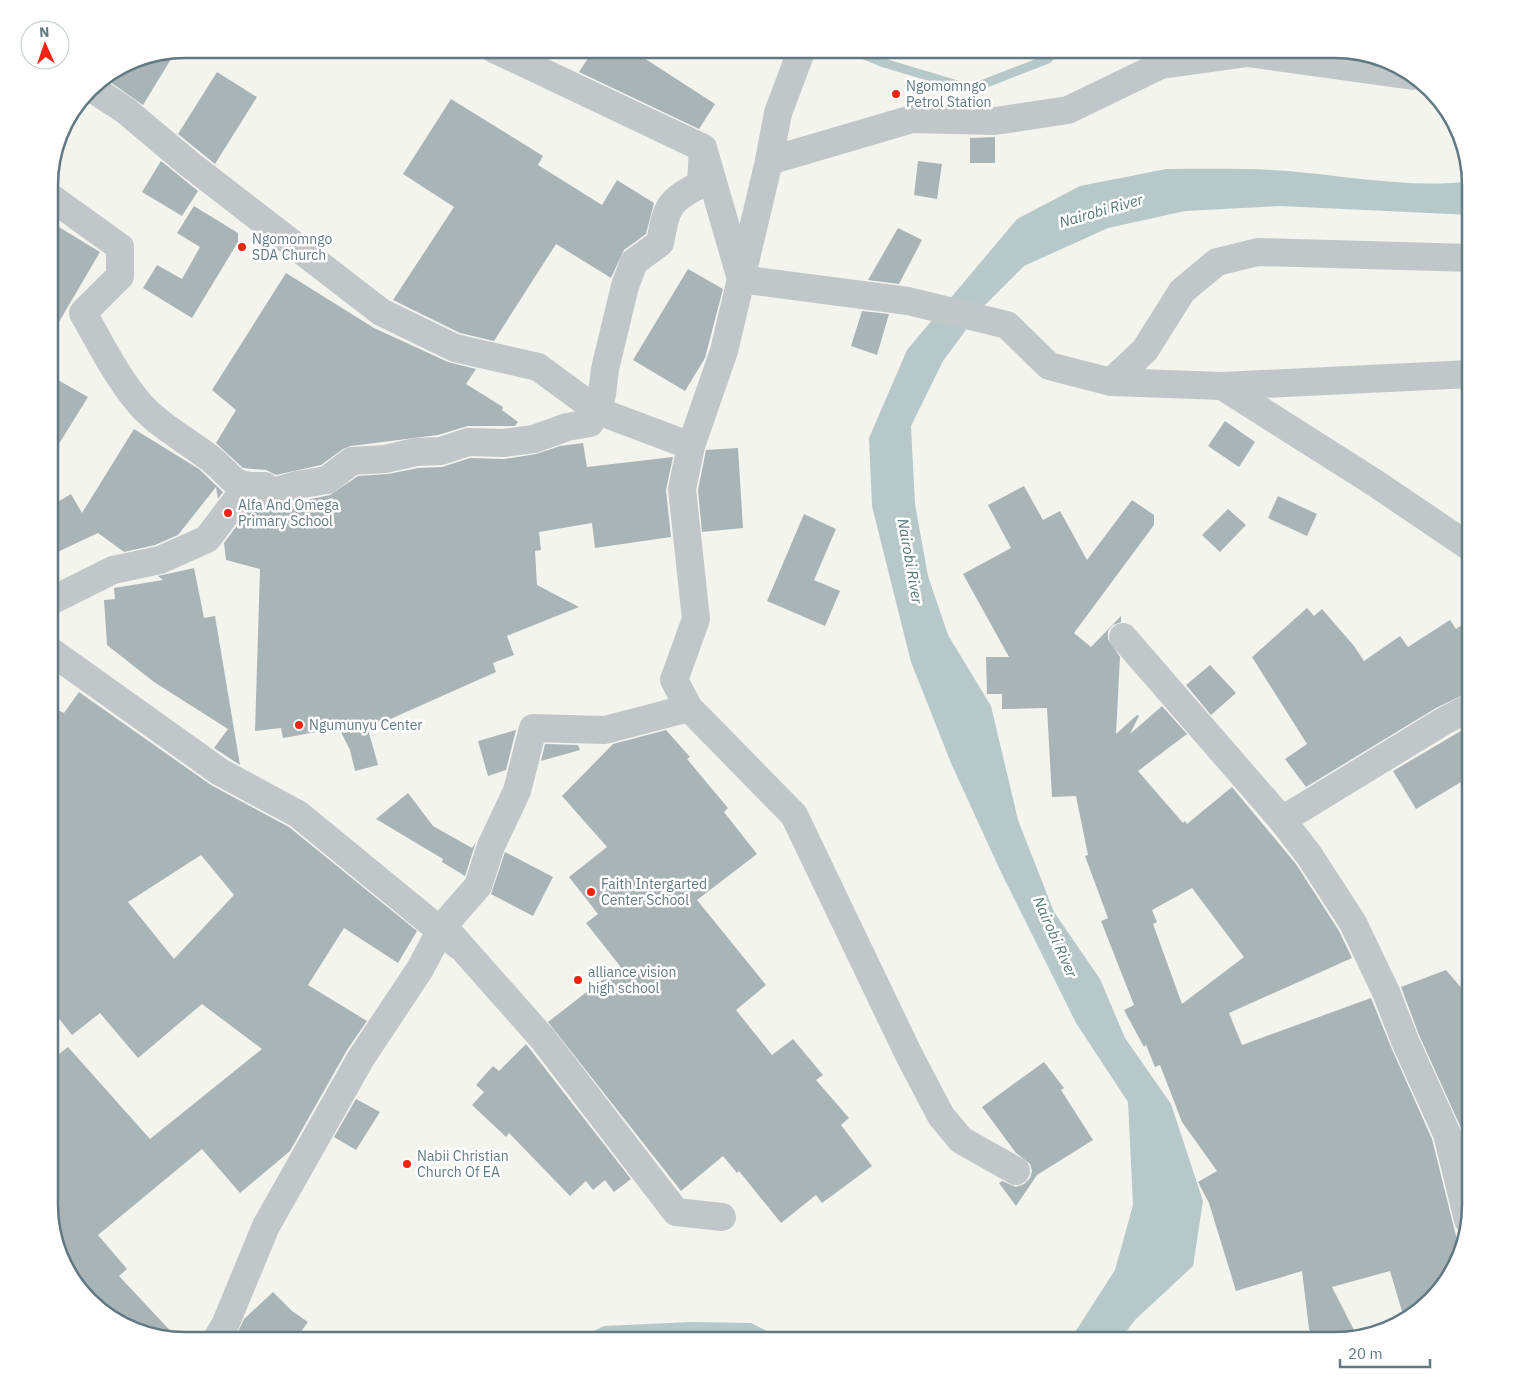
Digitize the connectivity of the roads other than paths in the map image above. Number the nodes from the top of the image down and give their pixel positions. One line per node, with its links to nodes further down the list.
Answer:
1 (513, 58): 7 (street)
2 (799, 58): 8 (street)
3 (1212, 58): 8 (street)
4 (1284, 58): 5 (street)
5 (1396, 74)
6 (98, 92): 15 (street)
7 (702, 148): 11 (street); 15 (street)
8 (769, 161): 11 (street)
9 (58, 202): 17 (street)
10 (1462, 258): 13 (street)
11 (741, 279): 13 (street); 16 (street)
12 (1462, 374): 14 (street)
13 (1111, 382): 14 (street)
14 (1222, 386): 18 (street)
15 (598, 411): 16 (street); 17 (street)
16 (691, 446): 22 (street)
17 (297, 484): 19 (street)
18 (1462, 542)
19 (58, 596)
20 (1123, 637): 24 (street)
21 (58, 656): 25 (street)
22 (689, 708): 25 (street); 26 (street)
23 (1462, 712): 24 (street)
24 (1282, 820): 27 (street)
25 (443, 926): 28 (street); 29 (street)
26 (1016, 1171)
27 (1462, 1195)
28 (722, 1217)
29 (221, 1332)

